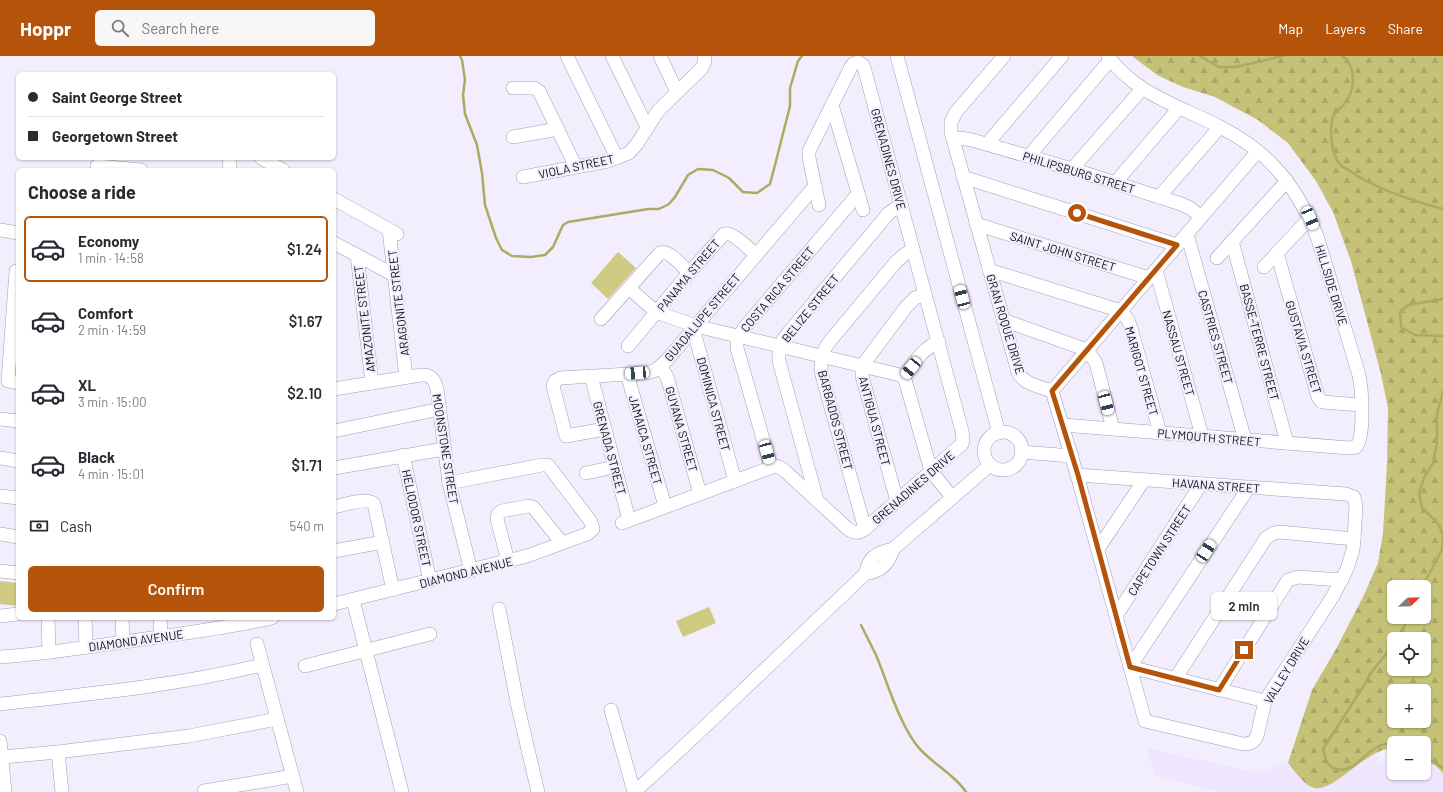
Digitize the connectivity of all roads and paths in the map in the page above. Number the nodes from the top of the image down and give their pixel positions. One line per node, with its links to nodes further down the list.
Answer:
1 (567, 56): 22 (street)
2 (612, 56): 15 (street)
3 (660, 56): 11 (street)
4 (897, 56): 92 (street)
5 (1004, 56): 18 (street)
6 (1062, 56): 19 (street)
7 (1109, 58): 10 (street, HILLSIDE DRIVE); 21 (street)
8 (705, 59): 11 (street, VIOLA STREET)
9 (513, 88): 16 (street)
10 (1142, 89): 13 (street, HILLSIDE DRIVE); 28 (street)
11 (677, 92): 15 (street, VIOLA STREET)
12 (832, 105): 33 (street); 34 (street); 38 (street, GRENADINES DRIVE)
13 (1179, 108): 14 (street, HILLSIDE DRIVE); 32 (street)
14 (1220, 126): 20 (street, HILLSIDE DRIVE); 35 (street)
15 (647, 127): 22 (street, VIOLA STREET)
16 (558, 129): 17 (street); 25 (street)
17 (513, 137)
18 (953, 140): 19 (street, PHILIPSBURG STREET); 30 (street, GRAN ROQUE DRIVE)
19 (987, 144): 21 (street, PHILIPSBURG STREET)
20 (1258, 151): 31 (street, HILLSIDE DRIVE); 40 (street)
21 (1028, 156): 28 (street, PHILIPSBURG STREET)
22 (617, 158): 25 (street, VIOLA STREET)
23 (267, 163): 27 (street)
24 (97, 165): 26 (street)
25 (576, 167): 29 (street, VIOLA STREET)
26 (123, 168)
27 (278, 168)
28 (1072, 169): 32 (street, PHILIPSBURG STREET)
29 (523, 177)
30 (963, 177): 42 (street, GRAN ROQUE DRIVE); 48 (street)
31 (1287, 181): 41 (street, HILLSIDE DRIVE); 46 (street)
32 (1115, 183): 35 (street, PHILIPSBURG STREET)
33 (815, 186): 37 (street); 50 (street, GUADALUPE STREET)
34 (858, 194): 39 (street); 68 (street, COSTA RICA STREET)
35 (1160, 197): 40 (street, PHILIPSBURG STREET)
36 (336, 200): 59 (street, ARAGONITE STREET)
37 (819, 205)
38 (902, 206): 49 (street, GRENADINES DRIVE); 71 (street, BELIZE STREET)
39 (862, 210)
40 (1201, 217): 45 (street)
41 (1310, 218): 51 (street); 84 (street, HILLSIDE DRIVE)
42 (976, 224): 55 (street, GRAN ROQUE DRIVE); 58 (street, SAINT JOHN STREET)
43 (0, 230): 44 (street)
44 (16, 234)
45 (1187, 234): 48 (street); 95 (street, CASTRIES STREET)
46 (1232, 241): 53 (street); 96 (street, BASSE-TERRE STREET)
47 (336, 244): 52 (street)
48 (1177, 245): 58 (street)
49 (914, 250): 61 (street, GRENADINES DRIVE); 73 (street, BARBADOS STREET)
50 (755, 254): 57 (street, PANAMA STREET); 66 (street, GUADALUPE STREET)
51 (1277, 254): 54 (street); 84 (street, GUSTAVIA STREET)
52 (357, 255): 59 (street); 81 (street, AMAZONITE STREET)
53 (1217, 258)
54 (1264, 267)
55 (989, 270): 62 (street); 65 (street, GRAN ROQUE DRIVE)
56 (16, 271): 67 (street)
57 (689, 273): 60 (street); 63 (street, PANAMA STREET)
58 (1152, 274): 62 (street); 94 (street, NASSAU STREET)
59 (394, 275): 79 (street, ARAGONITE STREET)
60 (629, 288): 63 (street); 64 (street)
61 (926, 294): 69 (street, GRENADINES DRIVE); 74 (street, ANTIGUA STREET)
62 (1121, 311): 72 (street); 93 (street, MARIGOT STREET)
63 (656, 312): 66 (street); 70 (street, PANAMA STREET)
64 (601, 319)
65 (1003, 320): 72 (street); 83 (street, GRAN ROQUE DRIVE)
66 (695, 327): 68 (street); 75 (street, GUADALUPE STREET); 112 (street, DOMINICA STREET)
67 (10, 332): 80 (street)
68 (738, 336): 71 (street); 106 (street, COSTA RICA STREET)
69 (939, 342): 78 (street); 108 (street, GRENADINES DRIVE)
70 (628, 346)
71 (780, 346): 73 (street); 121 (street, BELIZE STREET)
72 (1087, 350): 83 (street); 90 (street)
73 (822, 356): 74 (street); 125 (street, BARBADOS STREET)
74 (862, 366): 78 (street); 122 (street, ANTIGUA STREET)
75 (660, 367): 76 (street, GUADALUPE STREET); 116 (street, GUYANA STREET)
76 (627, 374): 77 (street, GUADALUPE STREET); 123 (street, JAMAICA STREET)
77 (591, 376): 89 (street, GRENADA STREET); 89 (street, GUADALUPE STREET)
78 (904, 376): 108 (street)
79 (406, 377): 81 (street); 85 (street, MOONSTONE STREET)
80 (16, 382)
81 (372, 383): 82 (street)
82 (336, 389)
83 (1052, 391): 88 (street)
84 (1362, 405): 97 (street, HILLSIDE DRIVE)
85 (440, 409): 91 (street); 98 (street, MOONSTONE STREET)
86 (0, 419): 87 (street)
87 (16, 422)
88 (1063, 425): 90 (street, PLYMOUTH STREET); 101 (street)
89 (604, 429): 105 (street, GRENADA STREET)
90 (1113, 429): 93 (street, PLYMOUTH STREET)
91 (336, 431)
92 (999, 433): 99 (street); 104 (street)
93 (1160, 433): 94 (street, PLYMOUTH STREET)
94 (1202, 436): 95 (street, PLYMOUTH STREET)
95 (1245, 440): 96 (street, PLYMOUTH STREET)
96 (1287, 443): 97 (street, PLYMOUTH STREET)
97 (1356, 447)
98 (444, 449): 100 (street); 113 (street, MOONSTONE STREET)
99 (1021, 452): 101 (street); 104 (street)
100 (403, 455): 107 (street); 138 (street, HELIODOR STREET)
101 (1072, 456): 110 (street)
102 (0, 458): 103 (street)
103 (16, 461)
104 (990, 464): 118 (street)
105 (614, 467): 109 (street); 123 (street, GRENADA STREET)
106 (771, 467): 112 (street); 121 (street, GRENADINES DRIVE)
107 (336, 468)
108 (931, 471): 118 (street); 122 (street, GRENADINES DRIVE)
109 (586, 473)
110 (1078, 475): 111 (street, HAVANA STREET); 131 (street)
111 (1144, 480): 114 (street, HAVANA STREET); 131 (street)
112 (734, 481): 116 (street)
113 (449, 483): 130 (street, DIAMOND AVENUE); 135 (street, MOONSTONE STREET)
114 (1201, 484): 115 (street, HAVANA STREET); 144 (street, CAPETOWN STREET)
115 (1249, 487): 119 (street, HAVANA STREET); 161 (street)
116 (700, 494): 123 (street)
117 (0, 496): 120 (street)
118 (952, 497): 180 (street)
119 (1354, 497): 128 (street, VALLEY DRIVE)
120 (16, 498)
121 (818, 501): 125 (street, GRENADINES DRIVE)
122 (896, 502): 125 (street, GRENADINES DRIVE)
123 (665, 506)
124 (336, 507): 129 (street)
125 (865, 529)
126 (0, 534): 127 (street)
127 (16, 537)
128 (1354, 538): 137 (street, VALLEY DRIVE); 162 (street)
129 (383, 542): 132 (street); 139 (street)
130 (562, 543): 133 (street, DIAMOND AVENUE); 133 (street)
131 (1098, 549): 144 (street)
132 (336, 551)
133 (508, 561): 135 (street, DIAMOND AVENUE)
134 (0, 571): 136 (street)
135 (471, 571): 138 (street, DIAMOND AVENUE)
136 (16, 573)
137 (1342, 580): 163 (street); 164 (street, VALLEY DRIVE)
138 (430, 581): 139 (street, DIAMOND AVENUE)
139 (393, 590): 140 (street, DIAMOND AVENUE)
140 (344, 602): 156 (street)
141 (499, 609): 179 (street)
142 (16, 614): 143 (street)
143 (0, 616)
144 (1116, 616): 161 (street)
145 (48, 620): 157 (street)
146 (85, 620): 155 (street)
147 (122, 620): 153 (street)
148 (160, 620): 152 (street)
149 (249, 620): 150 (street, DIAMOND AVENUE)
150 (204, 624): 152 (street, DIAMOND AVENUE)
151 (430, 634): 156 (street)
152 (161, 636): 153 (street, DIAMOND AVENUE)
153 (123, 642): 155 (street, DIAMOND AVENUE)
154 (257, 644): 159 (street)
155 (86, 647): 157 (street, DIAMOND AVENUE)
156 (362, 651): 160 (street); 171 (street)
157 (50, 652): 158 (street, DIAMOND AVENUE)
158 (0, 657)
159 (262, 665): 165 (street); 167 (street)
160 (305, 666)
161 (1130, 667): 162 (street); 164 (street, VALLEY DRIVE)
162 (1175, 679): 163 (street)
163 (1219, 690): 164 (street)
164 (1265, 701)
165 (0, 704)
166 (611, 710): 180 (street)
167 (277, 719): 169 (street); 172 (street)
168 (0, 741): 170 (street)
169 (58, 752): 170 (street); 175 (street)
170 (2, 757): 174 (street)
171 (392, 768): 177 (street); 178 (street)
172 (293, 776): 173 (street); 176 (street)
173 (204, 791)
174 (5, 792)
175 (62, 792)
176 (297, 792)
177 (394, 792)
178 (402, 792)
179 (538, 792)
180 (634, 792)

